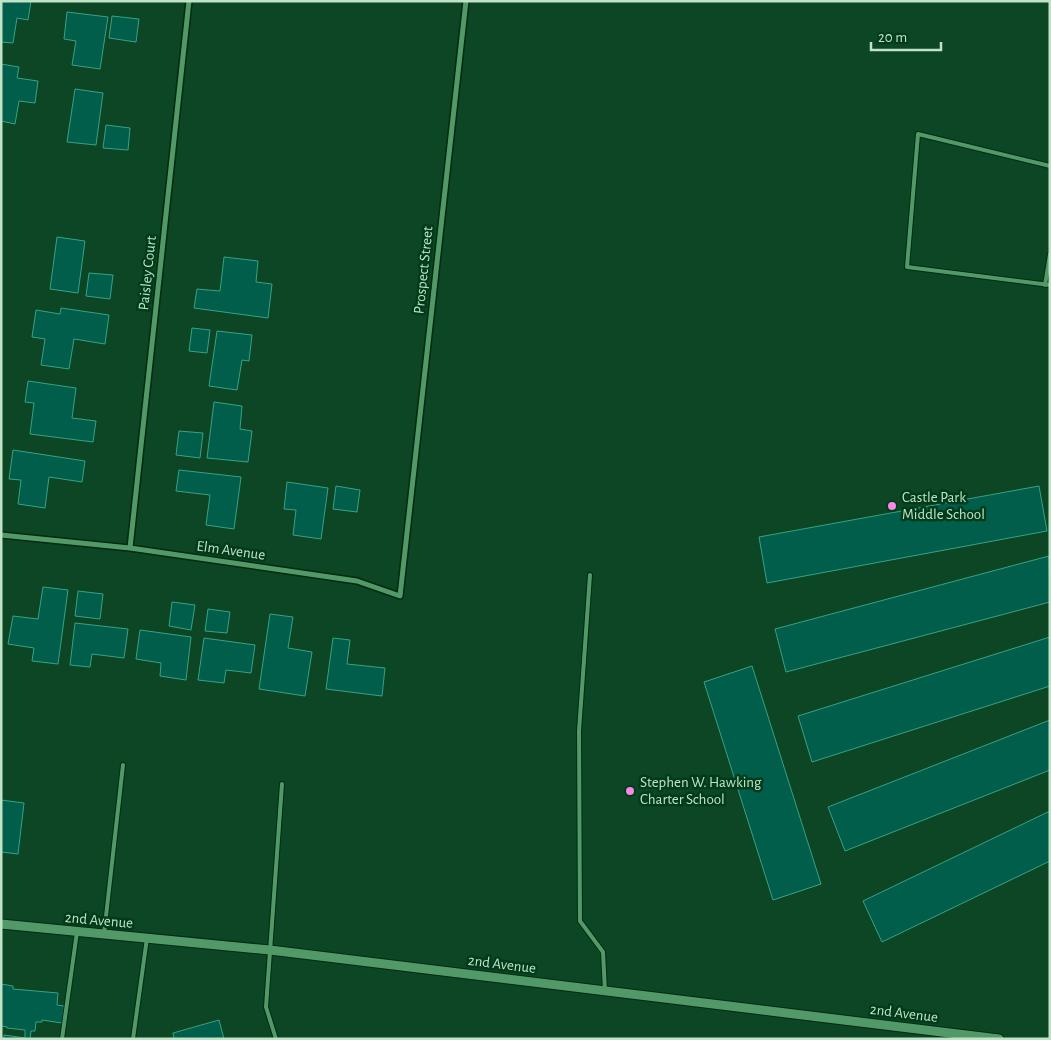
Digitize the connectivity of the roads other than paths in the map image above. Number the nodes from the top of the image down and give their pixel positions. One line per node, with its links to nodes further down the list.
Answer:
1 (189, 1): 8 (street, Paisley Court)
2 (466, 1): 7 (street, Prospect Street)
3 (1050, 166): 5 (lane)
4 (1050, 254): 5 (lane)
5 (1047, 285)
6 (1, 535): 8 (street, Elm Avenue)
7 (405, 541): 8 (street, Elm Avenue)
8 (130, 548)
9 (590, 575): 17 (lane)
10 (123, 765): 14 (lane)
11 (282, 784): 16 (lane)
12 (1, 924): 13 (street, 2nd Avenue)
13 (77, 932): 14 (street, 2nd Avenue); 18 (lane)
14 (104, 934): 15 (street, 2nd Avenue)
15 (147, 938): 16 (street, 2nd Avenue); 19 (lane)
16 (270, 950): 17 (street, 2nd Avenue); 20 (lane)
17 (605, 991): 21 (street, 2nd Avenue)
18 (62, 1039)
19 (133, 1039)
20 (276, 1039)
21 (999, 1039)

